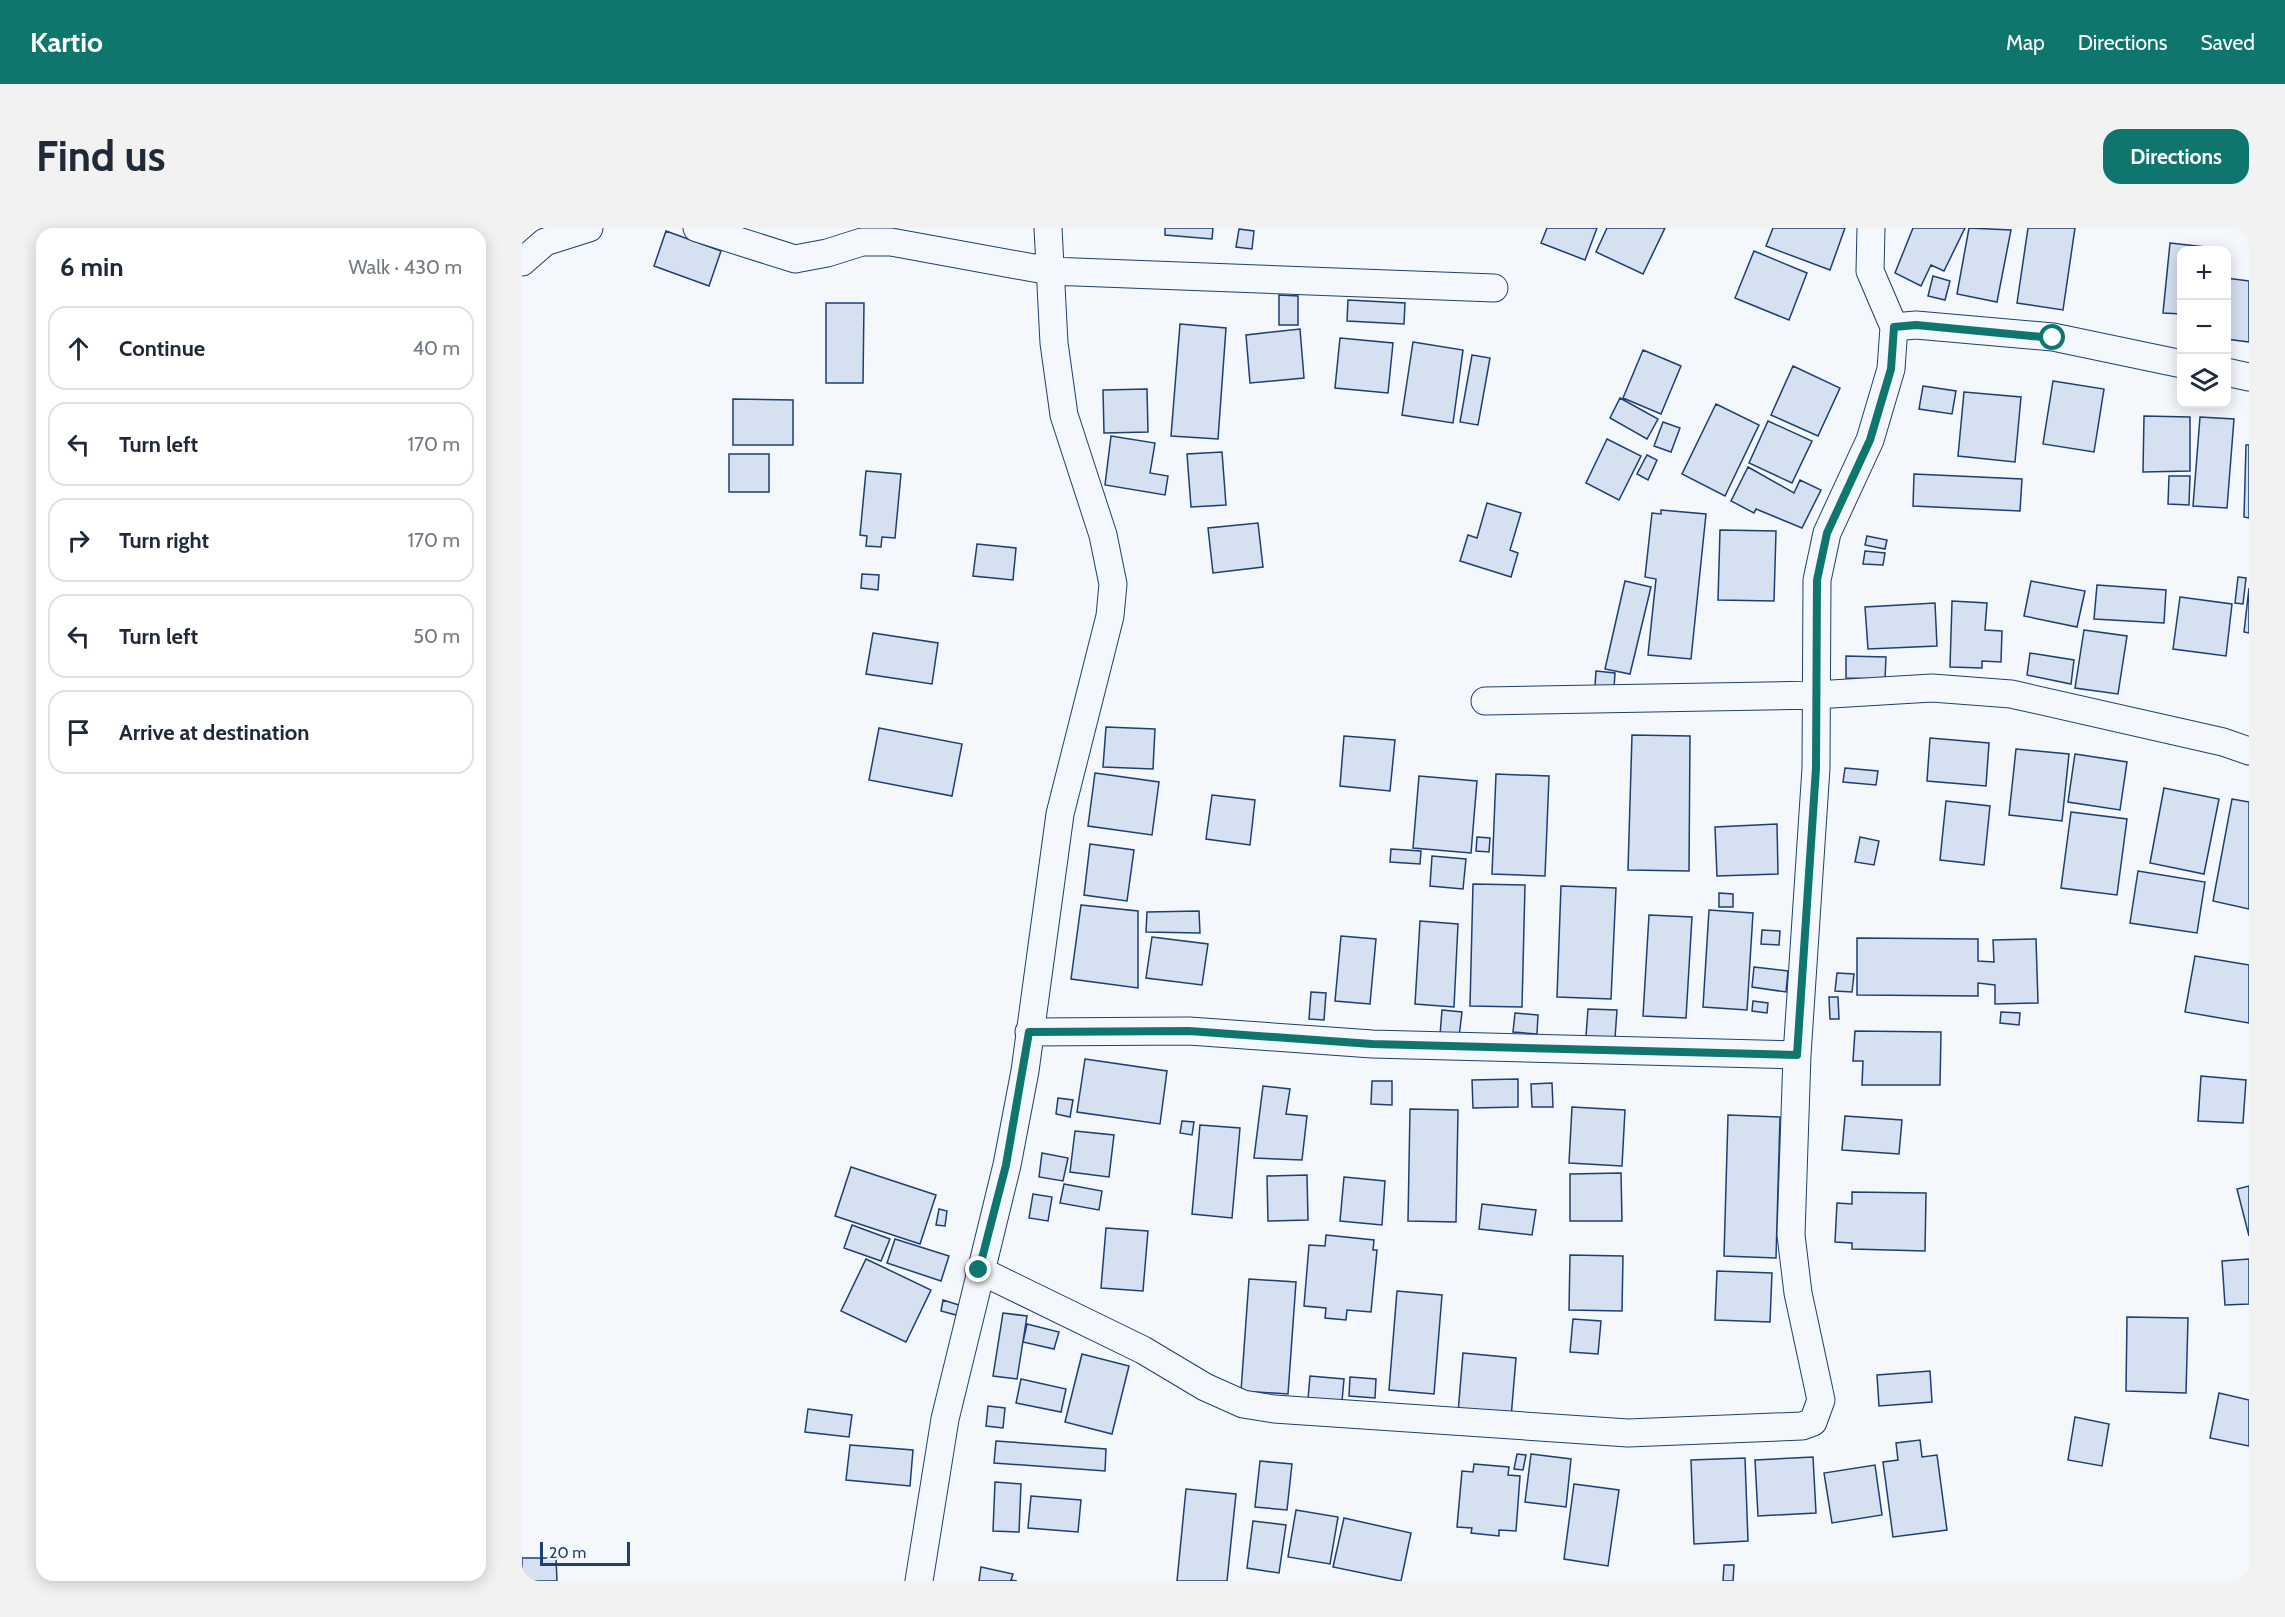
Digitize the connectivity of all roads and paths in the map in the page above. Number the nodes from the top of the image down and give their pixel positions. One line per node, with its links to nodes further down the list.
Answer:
1 (589, 228): 5 (street)
2 (697, 228): 6 (street)
3 (1048, 228): 6 (street)
4 (1871, 228): 8 (street)
5 (522, 262)
6 (1050, 271): 7 (street); 15 (street)
7 (1494, 288)
8 (1894, 327): 9 (street); 12 (street)
9 (2177, 363)
10 (2231, 373): 11 (street)
11 (2249, 376)
12 (1815, 695): 13 (street); 14 (street); 16 (street)
13 (1485, 701)
14 (2249, 752)
15 (1029, 1032): 16 (street); 17 (street)
16 (1797, 1055): 17 (street)
17 (979, 1270): 18 (street)
18 (920, 1581)

